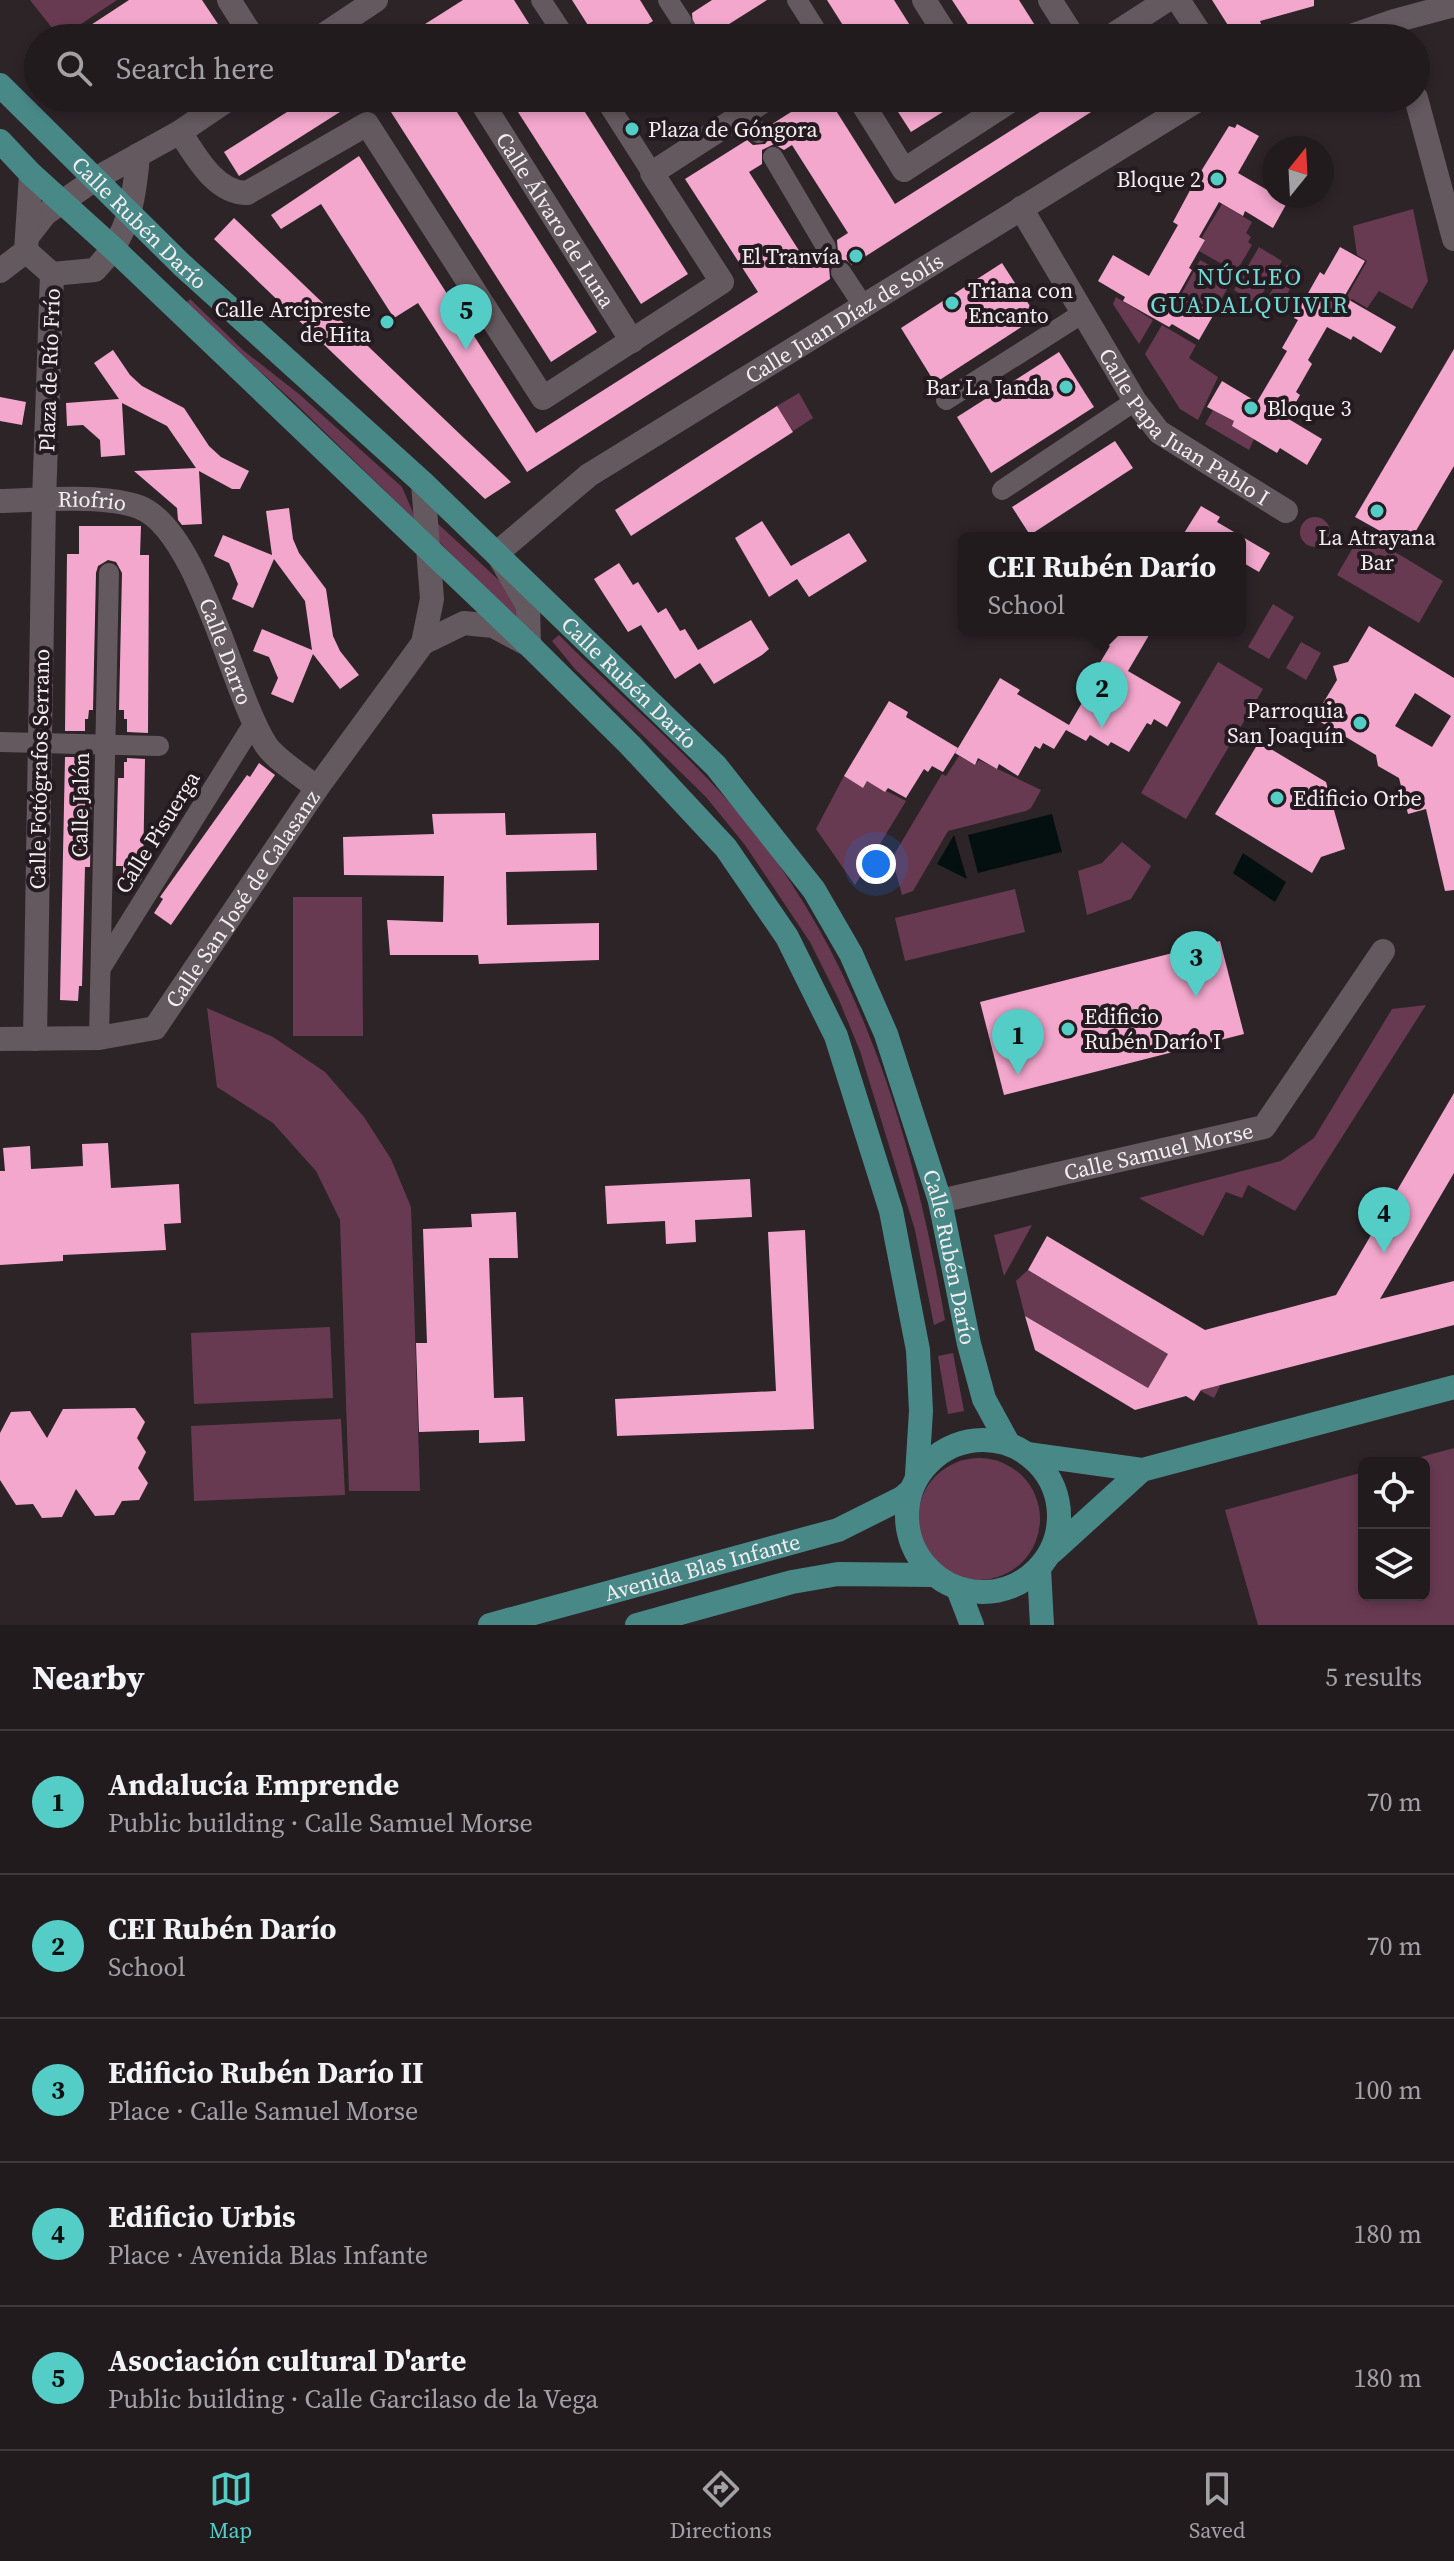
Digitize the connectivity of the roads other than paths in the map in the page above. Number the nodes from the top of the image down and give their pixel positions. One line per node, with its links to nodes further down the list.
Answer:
1 (229, 0): 12 (street)
2 (376, 0): 13 (street)
3 (541, 0): 14 (street)
4 (668, 0): 11 (street)
5 (797, 0): 15 (street)
6 (924, 0): 16 (street)
7 (1050, 0): 17 (street)
8 (1167, 0): 18 (street)
9 (1178, 0): 19 (street)
10 (1454, 5): 20 (street)
11 (681, 20)
12 (244, 24)
13 (340, 24)
14 (557, 24)
15 (812, 24)
16 (939, 24)
17 (1065, 24)
18 (1130, 24)
19 (1194, 24)
20 (1410, 24)
21 (0, 85): 22 (main road, Calle Rubén Darío)
22 (24, 109)
23 (27, 112): 38 (main road, Calle Rubén Darío)
24 (209, 112): 32 (street)
25 (488, 112): 51 (street, Calle Álvaro de Luna)
26 (613, 112): 36 (street)
27 (868, 112): 28 (street)
28 (981, 112)
29 (1178, 112): 40 (street, Calle Juan Díaz de Solís)
30 (1420, 112): 42 (street)
31 (745, 115): 36 (street)
32 (180, 132): 34 (street); 51 (street)
33 (0, 141): 37 (main road, Calle Rubén Darío)
34 (138, 155): 38 (street); 41 (street)
35 (773, 157): 44 (street)
36 (652, 173): 51 (street)
37 (31, 174): 39 (main road, Calle Rubén Darío); 43 (street)
38 (95, 179): 39 (street); 41 (main road, Calle Rubén Darío)
39 (62, 204): 43 (street); 45 (main road, Calle Rubén Darío)
40 (1021, 208): 49 (street, Calle Juan Díaz de Solís); 50 (street, Calle Papa Juan Pablo I)
41 (129, 213): 45 (street); 54 (main road, Calle Rubén Darío)
42 (1454, 239)
43 (27, 244): 46 (street); 48 (street, Plaza de Río Frío)
44 (826, 247)
45 (115, 250): 48 (street); 60 (main road, Calle Rubén Darío)
46 (0, 271)
47 (841, 272): 49 (street)
48 (52, 274): 56 (street, Plaza de Río Frío)
49 (864, 307): 61 (street, Calle Juan Díaz de Solís)
50 (1083, 313): 52 (street); 53 (street, Calle Papa Juan Pablo I)
51 (632, 341)
52 (946, 400)
53 (1135, 401): 55 (street); 59 (street, Calle Papa Juan Pablo I)
54 (423, 483): 60 (street); 61 (main road, Calle Rubén Darío)
55 (1002, 490)
56 (44, 500): 57 (street, Riofrio); 58 (street, Riofrio); 67 (street, Calle Fotógrafos Serrano)
57 (0, 501)
58 (141, 507): 65 (street, Calle Darro)
59 (1286, 511)
60 (428, 551): 63 (street); 64 (main road, Calle Rubén Darío)
61 (497, 553): 64 (street); 76 (main road, Calle Rubén Darío)
62 (109, 573): 68 (street, Calle Jalón)
63 (423, 643): 64 (street); 70 (street, Calle San José de Calasanz)
64 (529, 645): 80 (main road, Calle Rubén Darío)
65 (255, 721): 70 (street, Calle Darro); 72 (street, Calle Pisuerga)
66 (0, 742): 67 (street)
67 (40, 743): 68 (street); 75 (street, Calle Fotógrafos Serrano)
68 (106, 745): 69 (street); 72 (street, Calle Jalón)
69 (159, 746)
70 (317, 788): 73 (street, Calle San José de Calasanz)
71 (1383, 951): 76 (street, Calle Samuel Morse)
72 (101, 968): 73 (street, Calle Jalón)
73 (99, 1038): 75 (street, Calle San José de Calasanz)
74 (0, 1039): 75 (street, Calle San José de Calasanz)
75 (35, 1039)
76 (940, 1201): 78 (main road, Calle Rubén Darío)
77 (1454, 1387): 79 (main road)
78 (1018, 1449): 79 (main road); 80 (main road); 81 (main road)
79 (1142, 1470): 81 (main road)
80 (913, 1483): 82 (main road); 84 (main road, Avenida Blas Infante)
81 (1044, 1561): 83 (main road); 87 (main road)
82 (933, 1575): 83 (main road); 85 (main road, Avenida Blas Infante)
83 (958, 1589): 86 (main road)
84 (490, 1625)
85 (637, 1625)
86 (972, 1625)
87 (1042, 1625)

